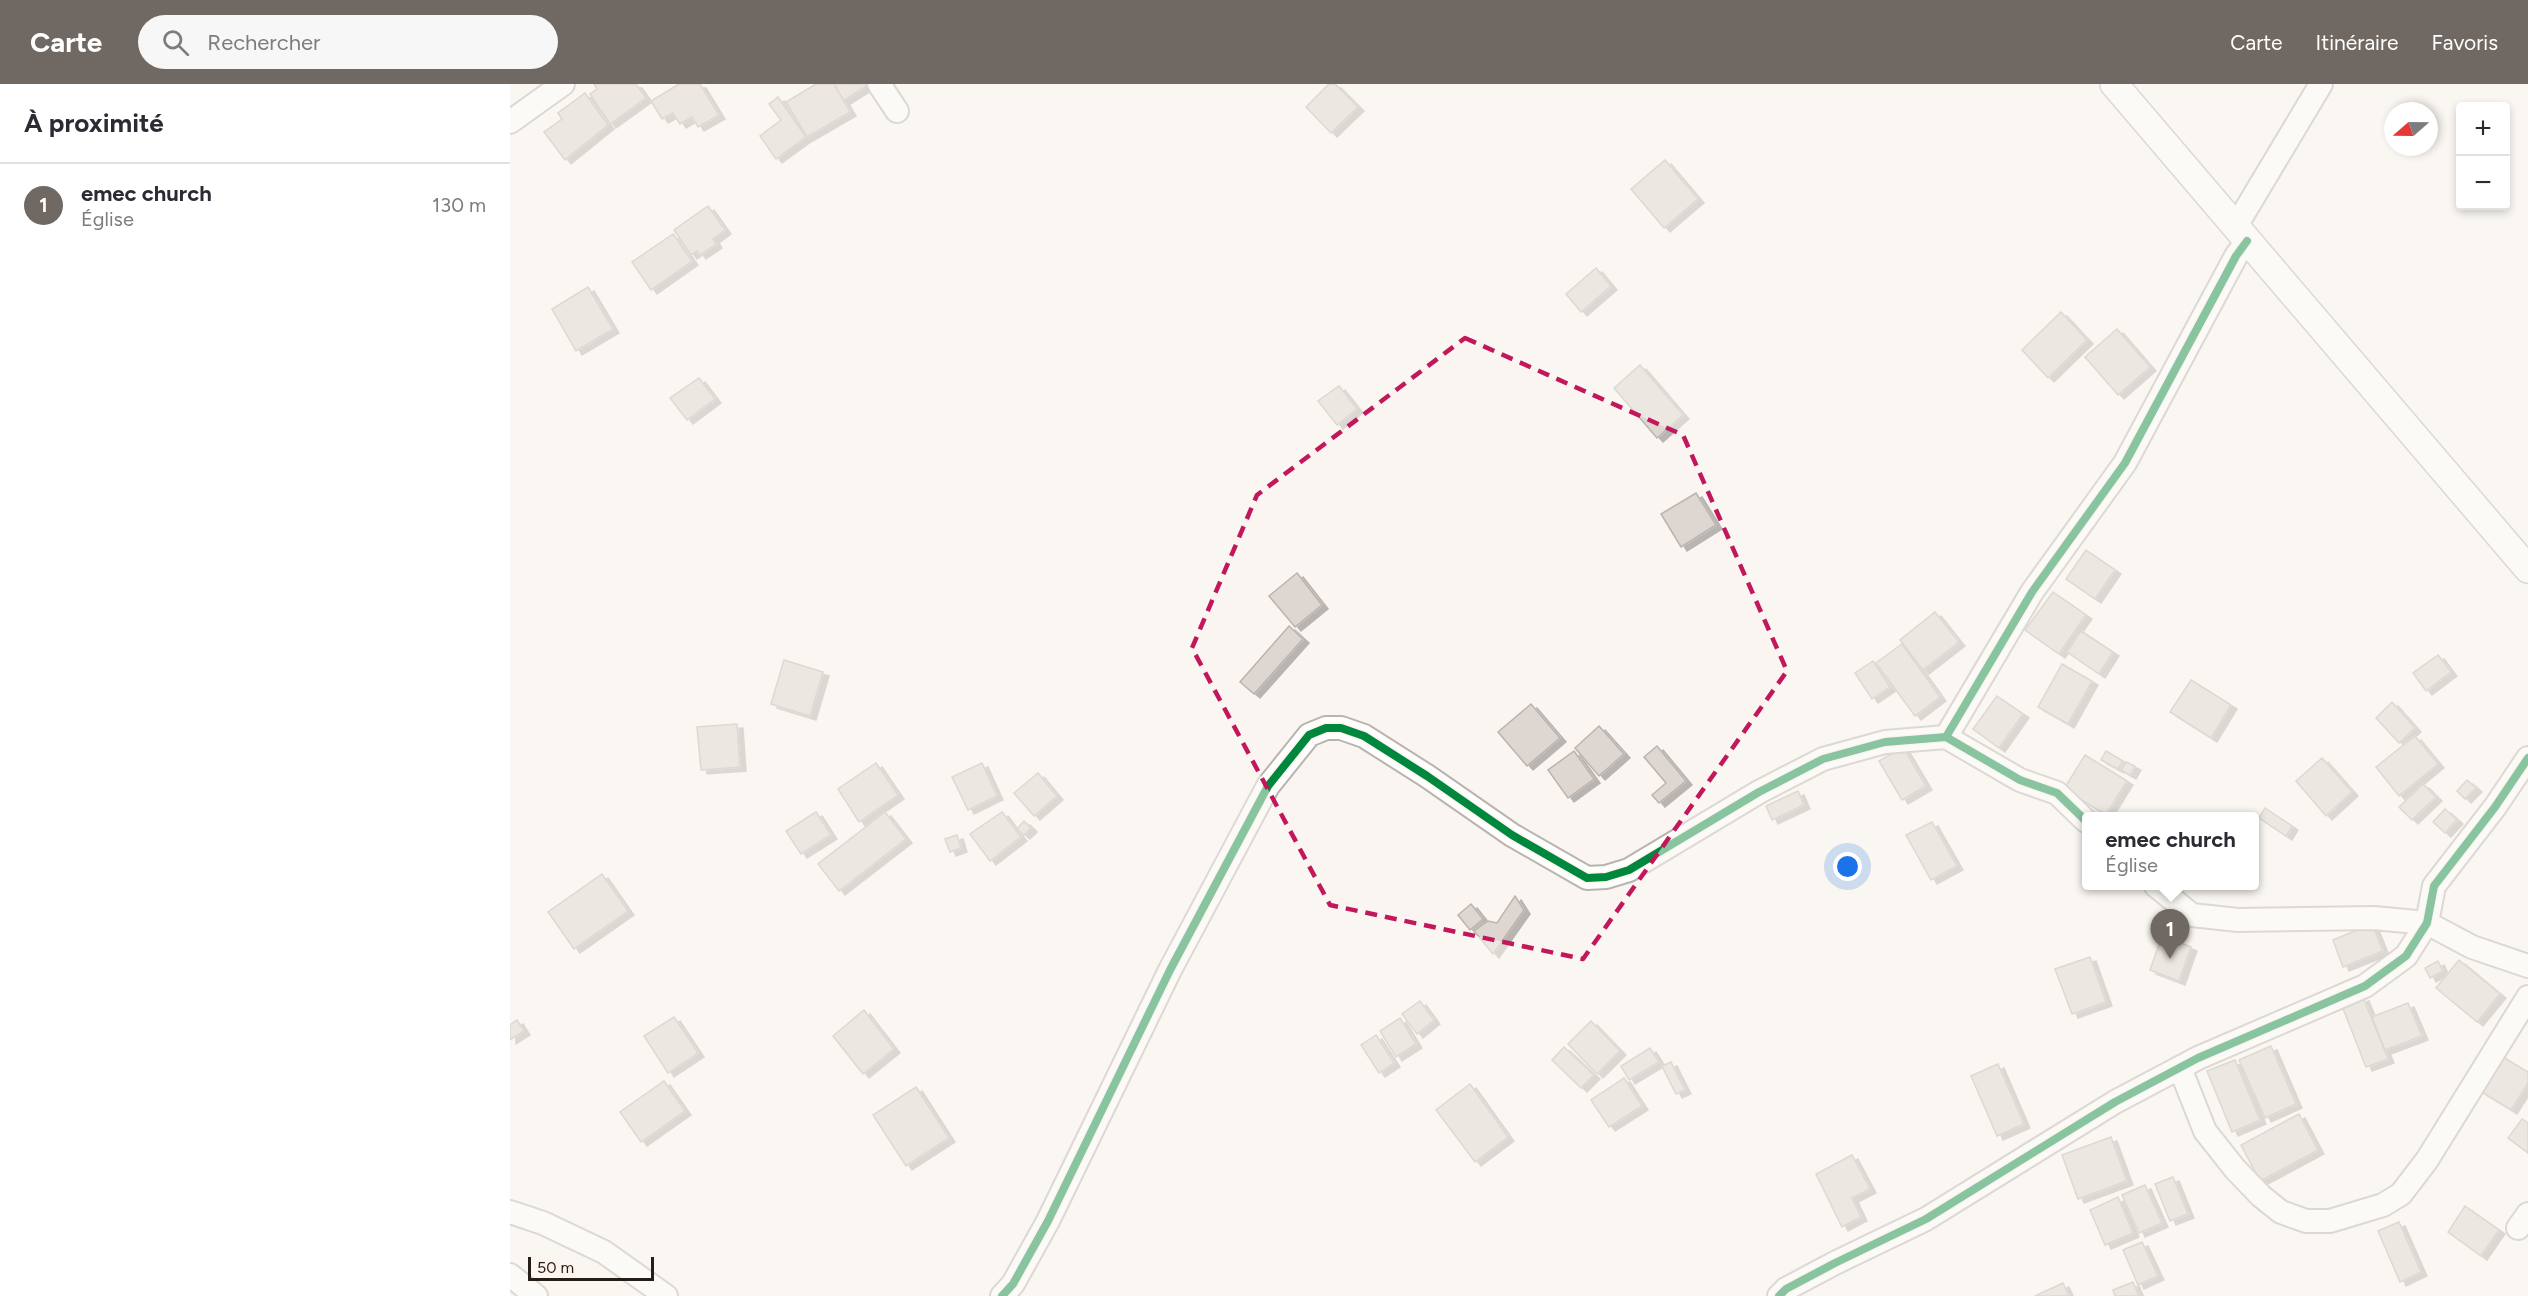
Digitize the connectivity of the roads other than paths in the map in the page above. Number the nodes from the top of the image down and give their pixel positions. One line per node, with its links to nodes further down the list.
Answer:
1 (563, 84): 6 (street)
2 (879, 84): 5 (street)
3 (2114, 84): 7 (main road)
4 (2321, 84): 7 (street)
5 (897, 111)
6 (510, 122)
7 (2241, 234): 8 (main road); 9 (street)
8 (2528, 569)
9 (1946, 737): 11 (street); 21 (street)
10 (2528, 758): 13 (street)
11 (2082, 817)
12 (2162, 890): 13 (street)
13 (2427, 923): 14 (street); 16 (street)
14 (2528, 966)
15 (2528, 997): 16 (street)
16 (2180, 1068): 22 (street)
17 (510, 1212): 20 (street)
18 (510, 1275): 19 (street)
19 (536, 1296)
20 (666, 1296)
21 (1002, 1296)
22 (1779, 1296)

